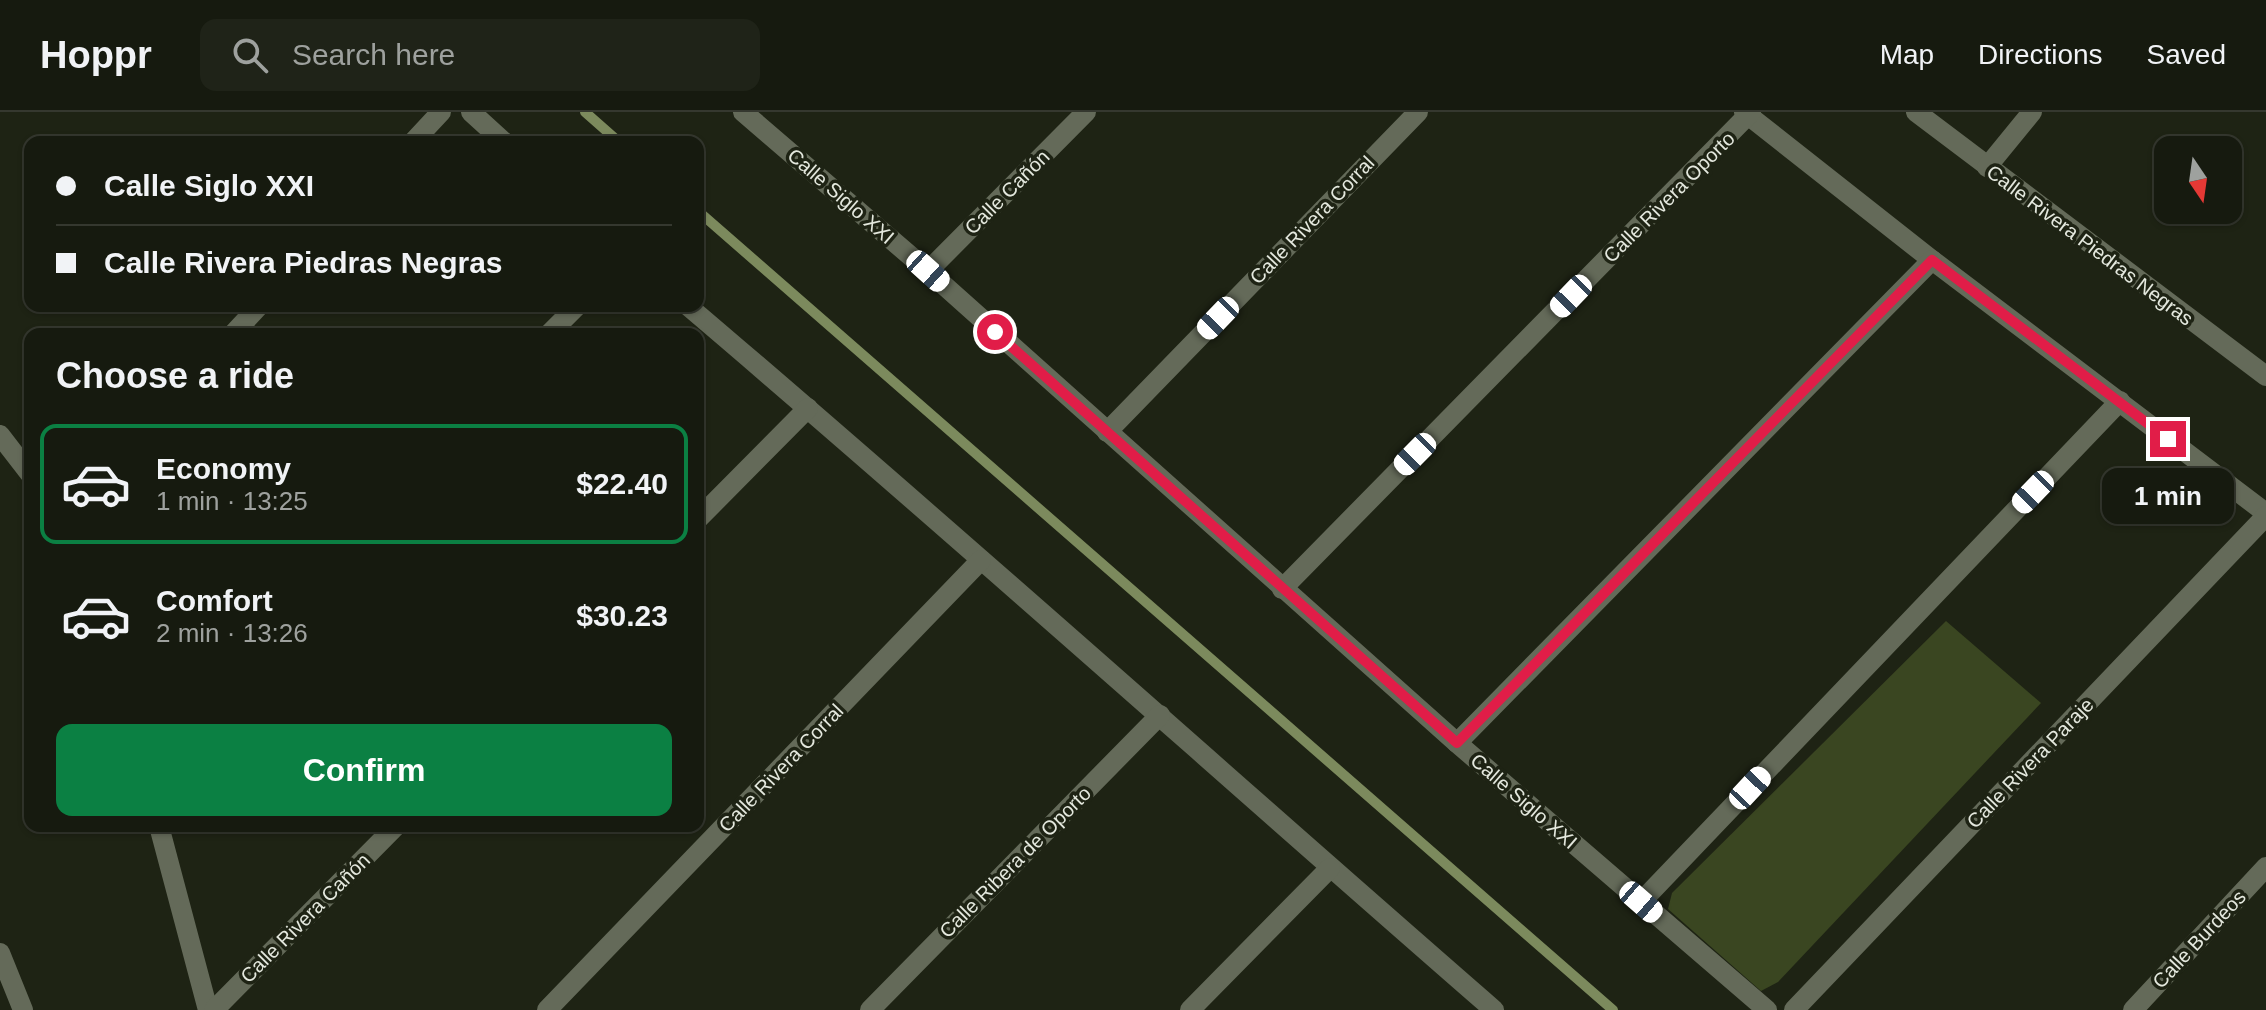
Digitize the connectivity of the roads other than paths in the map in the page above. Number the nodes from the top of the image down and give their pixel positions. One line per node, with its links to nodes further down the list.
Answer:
1 (441, 112): 9 (street)
2 (471, 112): 10 (street)
3 (1086, 112): 13 (street, Calle Cañón)
4 (1418, 112): 22 (street, Calle Rivera Corral)
5 (1916, 112): 11 (street, Calle Rivera Piedras Negras)
6 (2032, 112): 11 (street)
7 (1748, 113): 12 (street); 28 (street, Calle Rivera Oporto)
8 (758, 116): 13 (street, Calle Siglo XXI)
9 (419, 136)
10 (497, 136)
11 (1987, 167): 19 (street, Calle Rivera Piedras Negras)
12 (1932, 260): 20 (street); 30 (street)
13 (928, 271): 22 (street, Calle Siglo XXI)
14 (253, 312): 17 (street)
15 (571, 312): 18 (street)
16 (695, 312): 21 (street)
17 (239, 328)
18 (555, 328)
19 (2266, 376)
20 (2120, 401): 26 (street); 35 (street)
21 (808, 408): 25 (street); 27 (street)
22 (1107, 432): 28 (street, Calle Siglo XXI)
23 (0, 435): 24 (street)
24 (24, 466)
25 (704, 513)
26 (2266, 514): 44 (street, Calle Rivera Paraje)
27 (981, 560): 29 (street); 39 (street, Calle Rivera Corral)
28 (1282, 589): 30 (street, Calle Siglo XXI)
29 (1160, 715): 34 (street); 40 (street, Calle Ribera de Oporto)
30 (1457, 743): 35 (street, Calle Siglo XXI)
31 (161, 832): 38 (street)
32 (390, 832): 38 (street, Calle Rivera Cañón)
33 (2266, 867): 45 (street, Calle Burdeos)
34 (1330, 868): 41 (street); 42 (street)
35 (1641, 902): 43 (street, Calle Siglo XXI)
36 (0, 953): 37 (street)
37 (23, 1010)
38 (211, 1010)
39 (547, 1010)
40 (870, 1010)
41 (1190, 1010)
42 (1494, 1010)
43 (1767, 1010)
44 (1794, 1010)
45 (2133, 1010)

